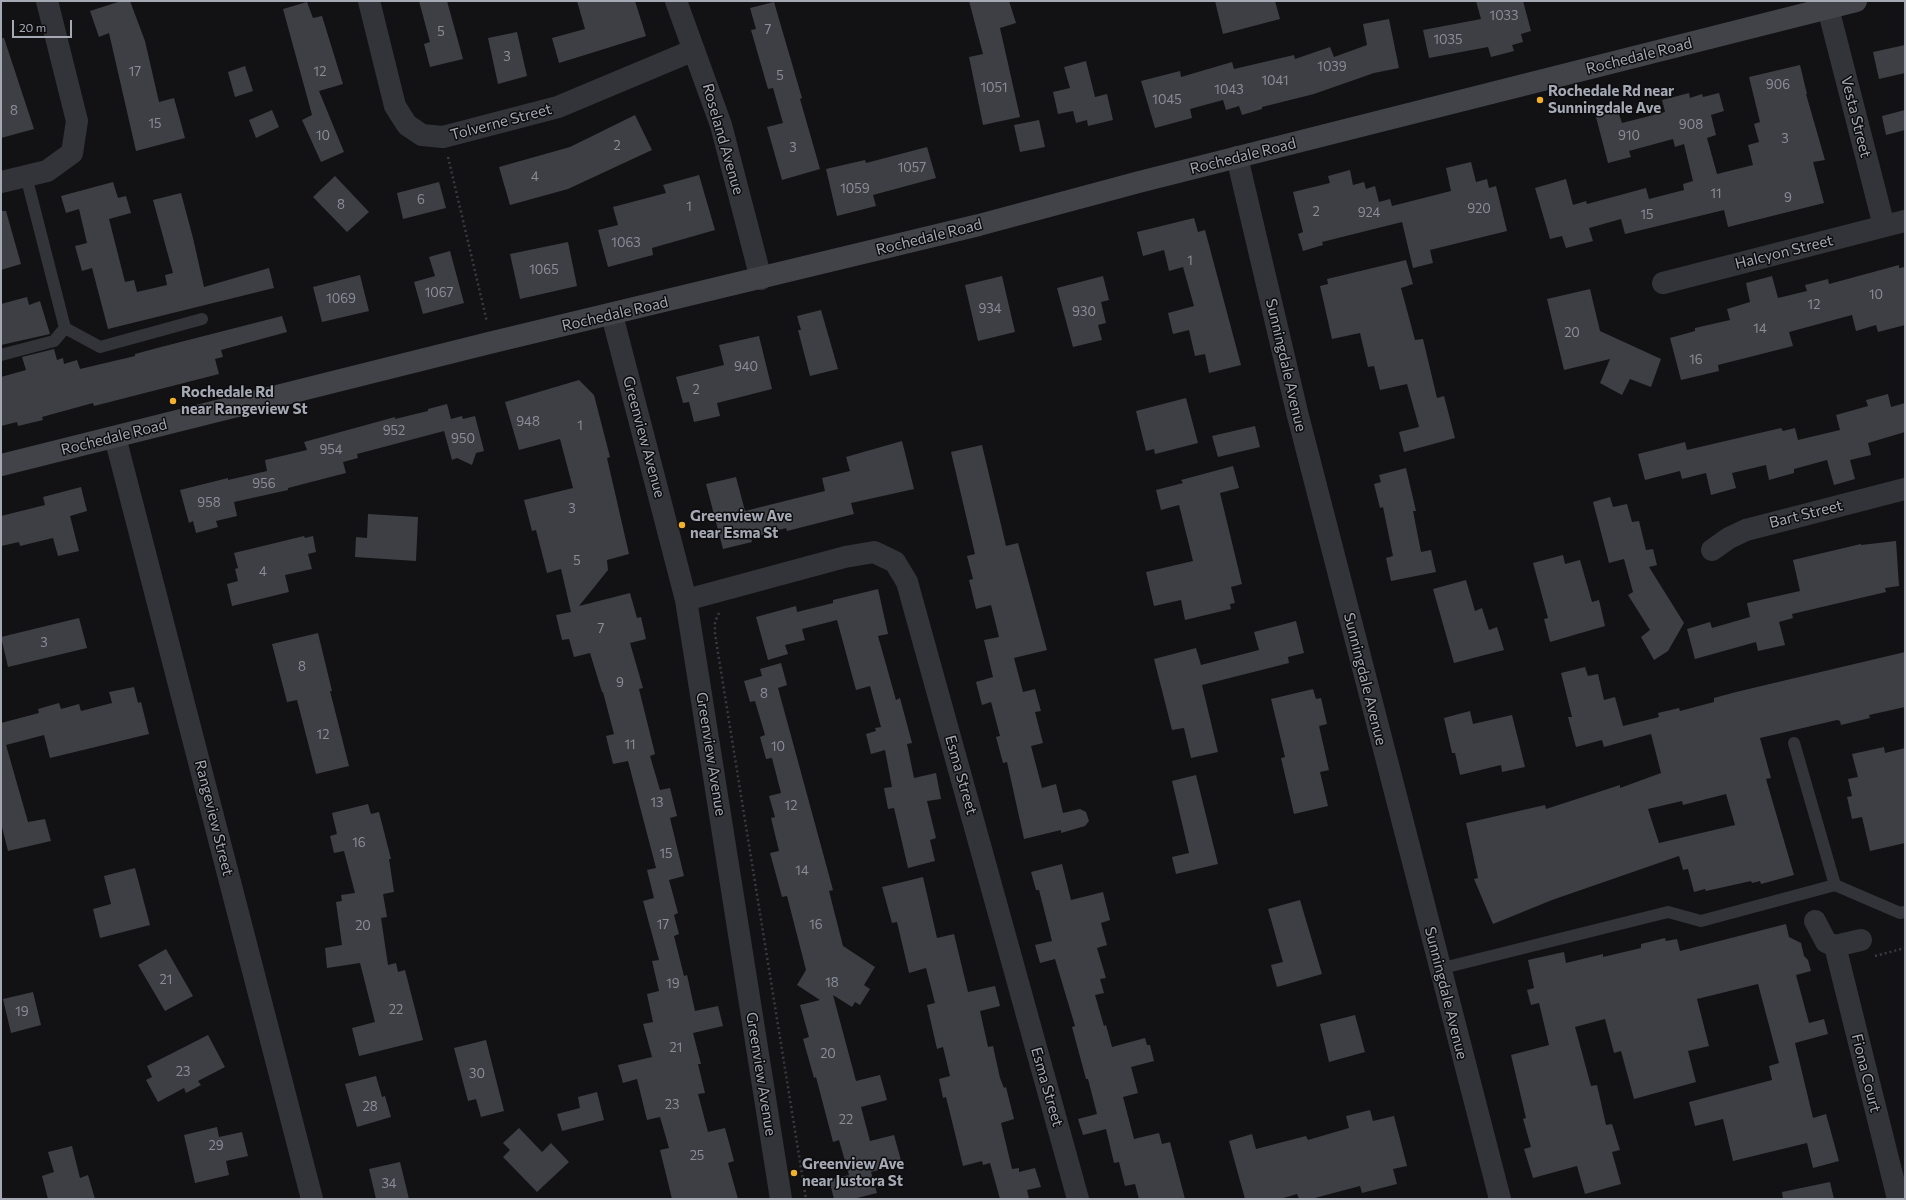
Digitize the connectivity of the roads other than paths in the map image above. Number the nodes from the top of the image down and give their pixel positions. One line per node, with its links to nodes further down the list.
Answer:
1 (47, 1): 8 (street)
2 (369, 1): 6 (street, Tolverne Street)
3 (676, 1): 6 (street, Roseland Avenue)
4 (1856, 1): 5 (main road, Rochedale Road)
5 (1828, 8): 7 (main road, Rochedale Road); 11 (street, Vesta Street)
6 (694, 50): 12 (street, Roseland Avenue)
7 (1237, 157): 12 (main road, Rochedale Road); 29 (street, Sunningdale Avenue)
8 (26, 176): 9 (street); 16 (lane)
9 (1, 182)
10 (1905, 221): 11 (street, Halcyon Street)
11 (1884, 226): 13 (street, Halcyon Street)
12 (761, 279): 14 (main road, Rochedale Road)
13 (1663, 283)
14 (612, 315): 18 (main road, Rochedale Road); 22 (street, Greenview Avenue)
15 (202, 320): 16 (lane)
16 (65, 328): 17 (lane)
17 (1, 355)
18 (115, 437): 19 (main road, Rochedale Road); 30 (street, Rangeview Street)
19 (1, 465)
20 (1905, 489): 21 (street, Bart Street)
21 (1712, 550)
22 (686, 600): 31 (street, Greenview Avenue); 32 (street, Esma Street)
23 (1794, 743): 24 (lane)
24 (1835, 885): 25 (lane); 29 (lane)
25 (1905, 912)
26 (1815, 921): 28 (street)
27 (1861, 940): 28 (street)
28 (1835, 946): 34 (street, Fiona Court)
29 (1440, 969): 33 (street, Sunningdale Avenue)
30 (312, 1199)
31 (781, 1199)
32 (1078, 1199)
33 (1500, 1199)
34 (1898, 1199)

